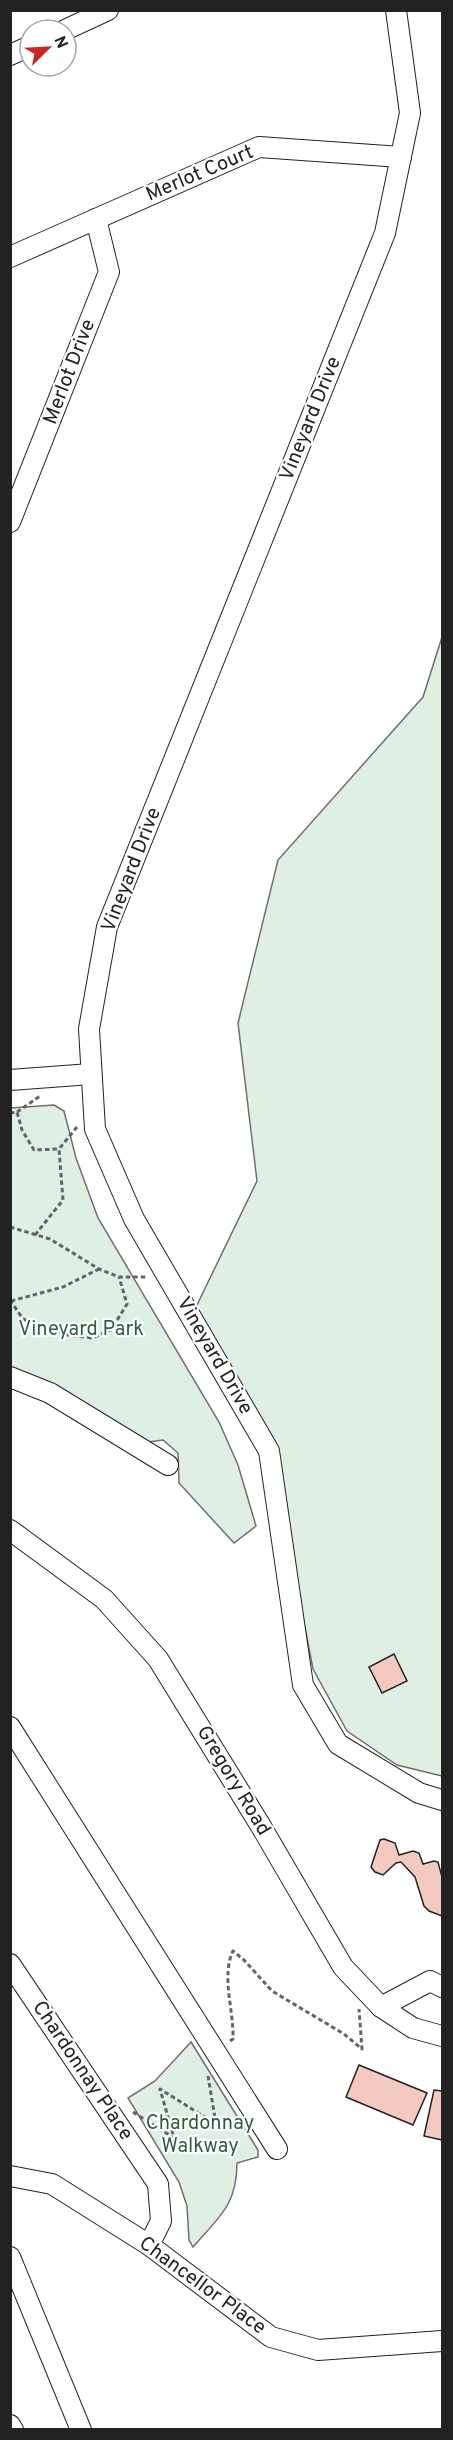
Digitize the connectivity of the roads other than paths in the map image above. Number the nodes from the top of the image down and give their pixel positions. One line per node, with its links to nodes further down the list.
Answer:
1 (396, 10): 4 (street, Vineyard Drive)
2 (103, 12): 3 (street)
3 (78, 24)
4 (401, 157): 5 (street, Merlot Court); 8 (street, Vineyard Drive)
5 (96, 219): 6 (street, Merlot Court); 7 (street, Merlot Drive)
6 (10, 257)
7 (10, 522)
8 (91, 1074): 9 (street); 14 (street, Vineyard Drive)
9 (10, 1080)
10 (10, 1377): 11 (street)
11 (168, 1465)
12 (10, 1530): 17 (street, Gregory Road)
13 (10, 1727): 19 (street)
14 (442, 1800)
15 (10, 1964): 21 (street, Chardonnay Place)
16 (442, 1987): 17 (street)
17 (381, 2007): 18 (street, Gregory Road)
18 (442, 2036)
19 (277, 2149)
20 (10, 2176): 21 (street, Chancellor Place)
21 (149, 2245): 23 (street, Chancellor Place)
22 (10, 2257): 26 (street)
23 (442, 2341)
24 (10, 2425): 25 (street)
25 (13, 2430)
26 (81, 2430)

